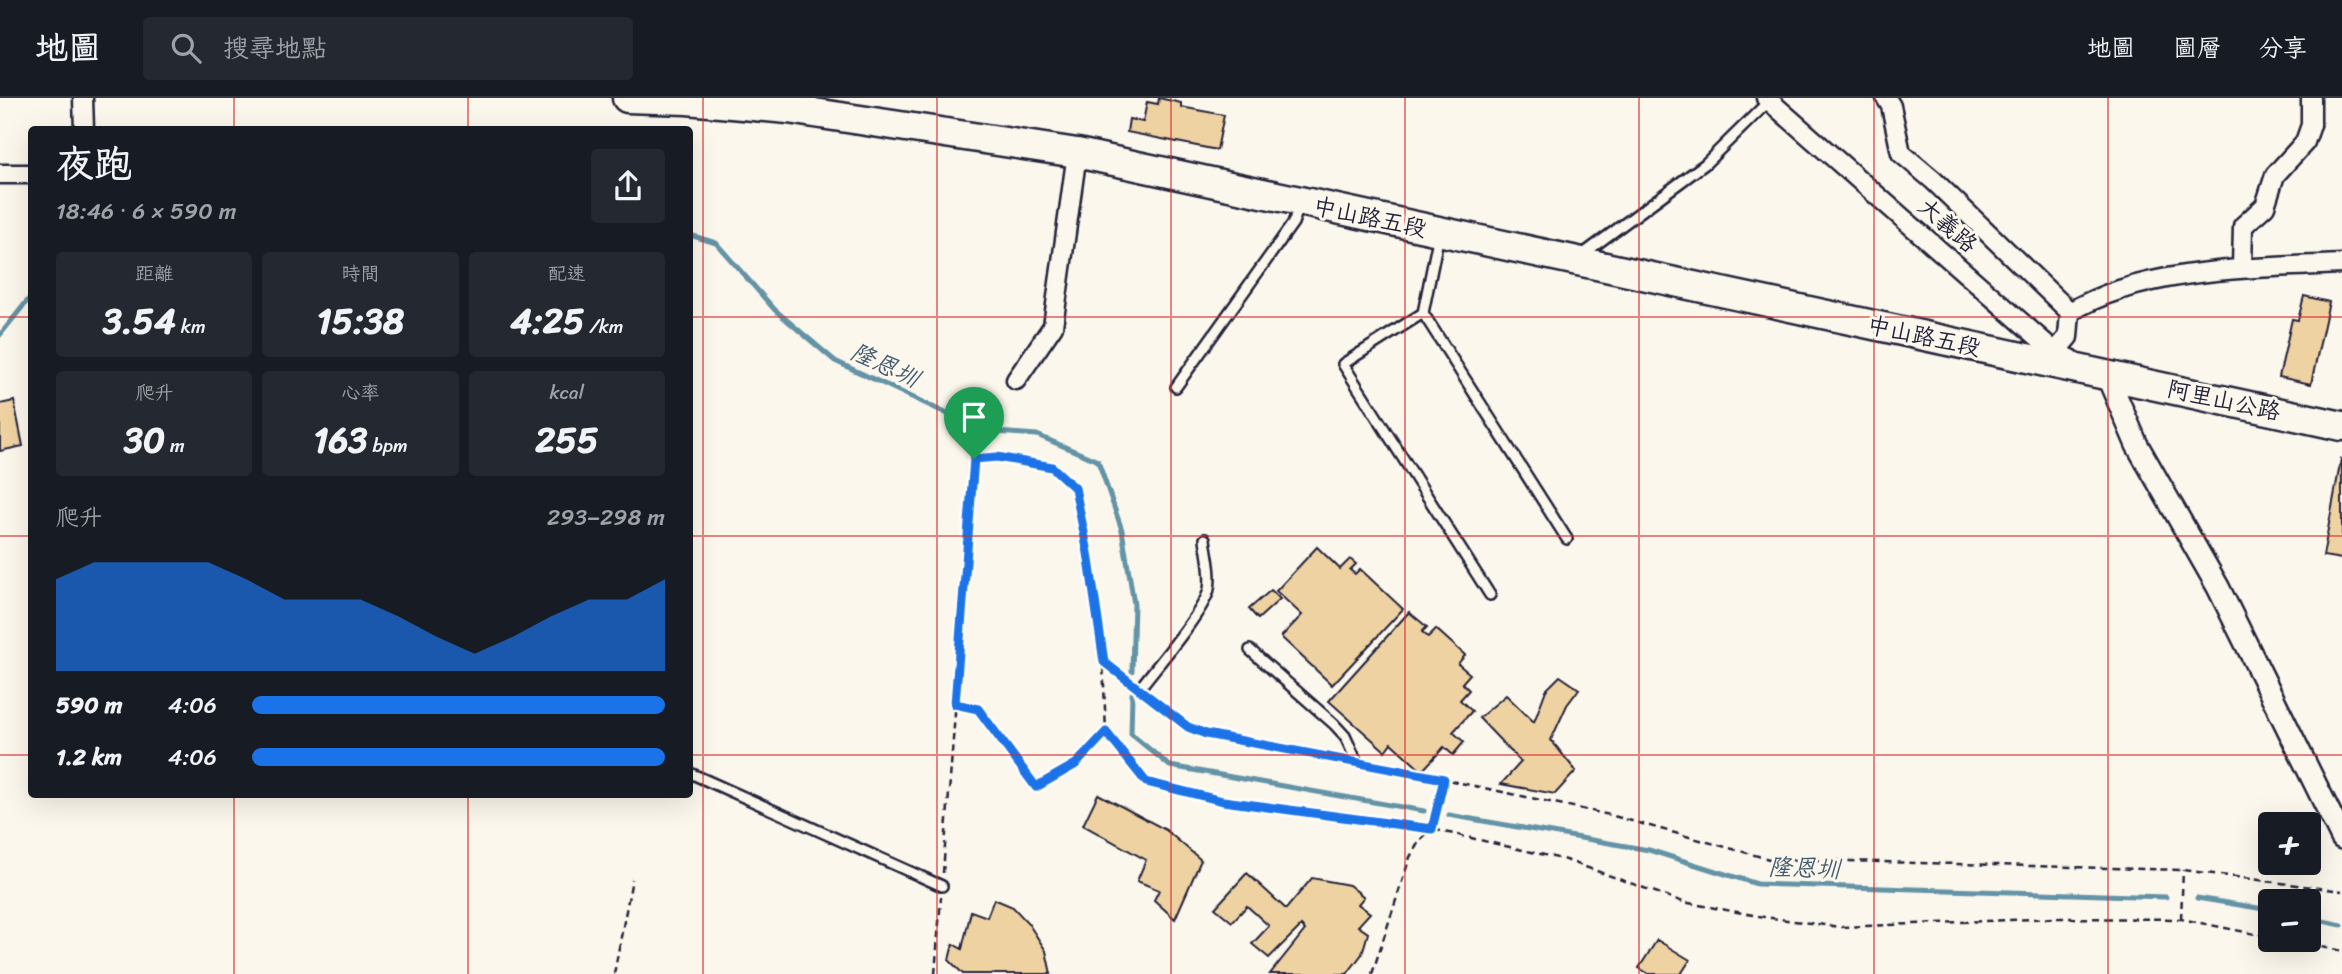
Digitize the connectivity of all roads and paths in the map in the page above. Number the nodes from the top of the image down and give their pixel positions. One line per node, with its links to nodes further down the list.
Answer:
1 (83, 98): 7 (street)
2 (627, 98): 6 (main road, 中山路五段)
3 (1886, 98): 16 (street)
4 (2311, 98): 15 (street)
5 (1768, 99): 13 (lane); 18 (street, 大義路)
6 (789, 103): 8 (main road, 中山路五段)
7 (84, 126)
8 (1077, 153): 11 (main road, 中山路五段); 20 (street)
9 (0, 174): 10 (street)
10 (28, 174)
11 (1300, 202): 12 (main road, 中山路五段); 21 (lane)
12 (1439, 233): 13 (main road, 中山路五段); 17 (lane)
13 (1573, 261): 19 (main road, 中山路五段)
14 (2342, 264): 15 (street)
15 (2242, 267): 16 (street)
16 (2070, 312): 18 (street)
17 (1423, 313): 24 (lane); 25 (lane)
18 (2055, 352): 19 (street, 大義路)
19 (2107, 375): 22 (main road, 阿里山公路); 35 (street)
20 (1016, 380)
21 (1176, 387)
22 (2342, 426)
23 (1205, 539): 28 (lane)
24 (1567, 539)
25 (1490, 595)
26 (1250, 650): 31 (lane)
27 (1104, 662): 28 (path); 29 (path); 30 (path)
28 (1140, 688): 31 (path)
29 (955, 704): 30 (path); 38 (path)
30 (1106, 732): 34 (path)
31 (1356, 760): 33 (path)
32 (693, 773): 38 (lane)
33 (1444, 779): 34 (path); 36 (path)
34 (1432, 829): 40 (path); 46 (path)
35 (2342, 838)
36 (2183, 870): 39 (path); 40 (path)
37 (632, 879): 44 (path)
38 (942, 886): 45 (path)
39 (2342, 891)
40 (2181, 919): 41 (path)
41 (2258, 935)
42 (2321, 947): 43 (path)
43 (2342, 951)
44 (614, 974)
45 (935, 974)
46 (1372, 974)

